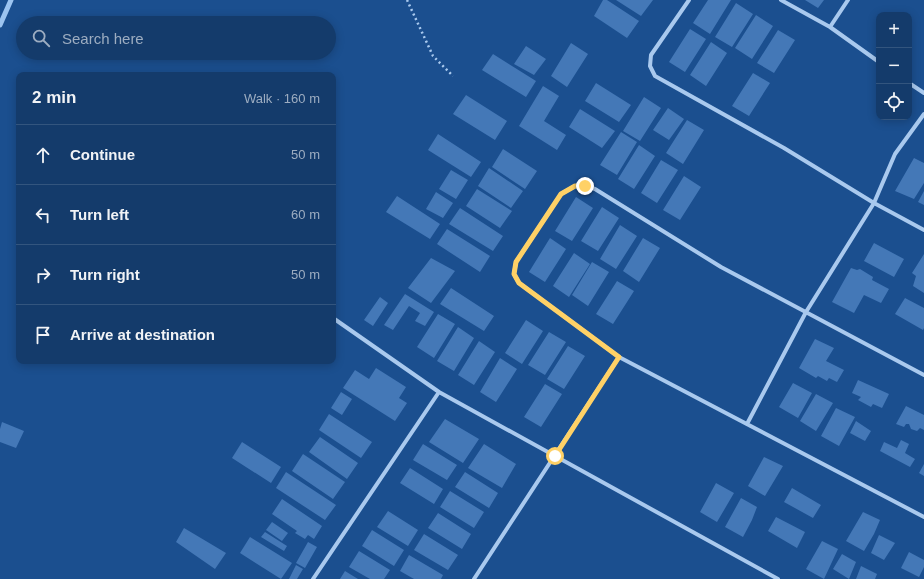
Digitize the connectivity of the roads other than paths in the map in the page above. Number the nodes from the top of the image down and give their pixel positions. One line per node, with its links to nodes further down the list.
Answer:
1 (689, 0): 9 (street)
2 (781, 0): 4 (street)
3 (848, 0): 4 (street)
4 (830, 27): 5 (street)
5 (876, 60)
6 (910, 84): 7 (street)
7 (924, 93)
8 (924, 114): 9 (street)
9 (874, 203): 10 (street); 11 (street)
10 (924, 230)
11 (806, 312): 13 (street); 14 (street); 16 (street)
12 (336, 320): 15 (street)
13 (619, 357): 16 (street); 17 (street)
14 (924, 376)
15 (439, 392): 17 (street); 19 (street)
16 (747, 424): 18 (street)
17 (555, 456): 20 (street); 21 (street)
18 (924, 517)
19 (313, 579)
20 (474, 579)
21 (778, 579)

